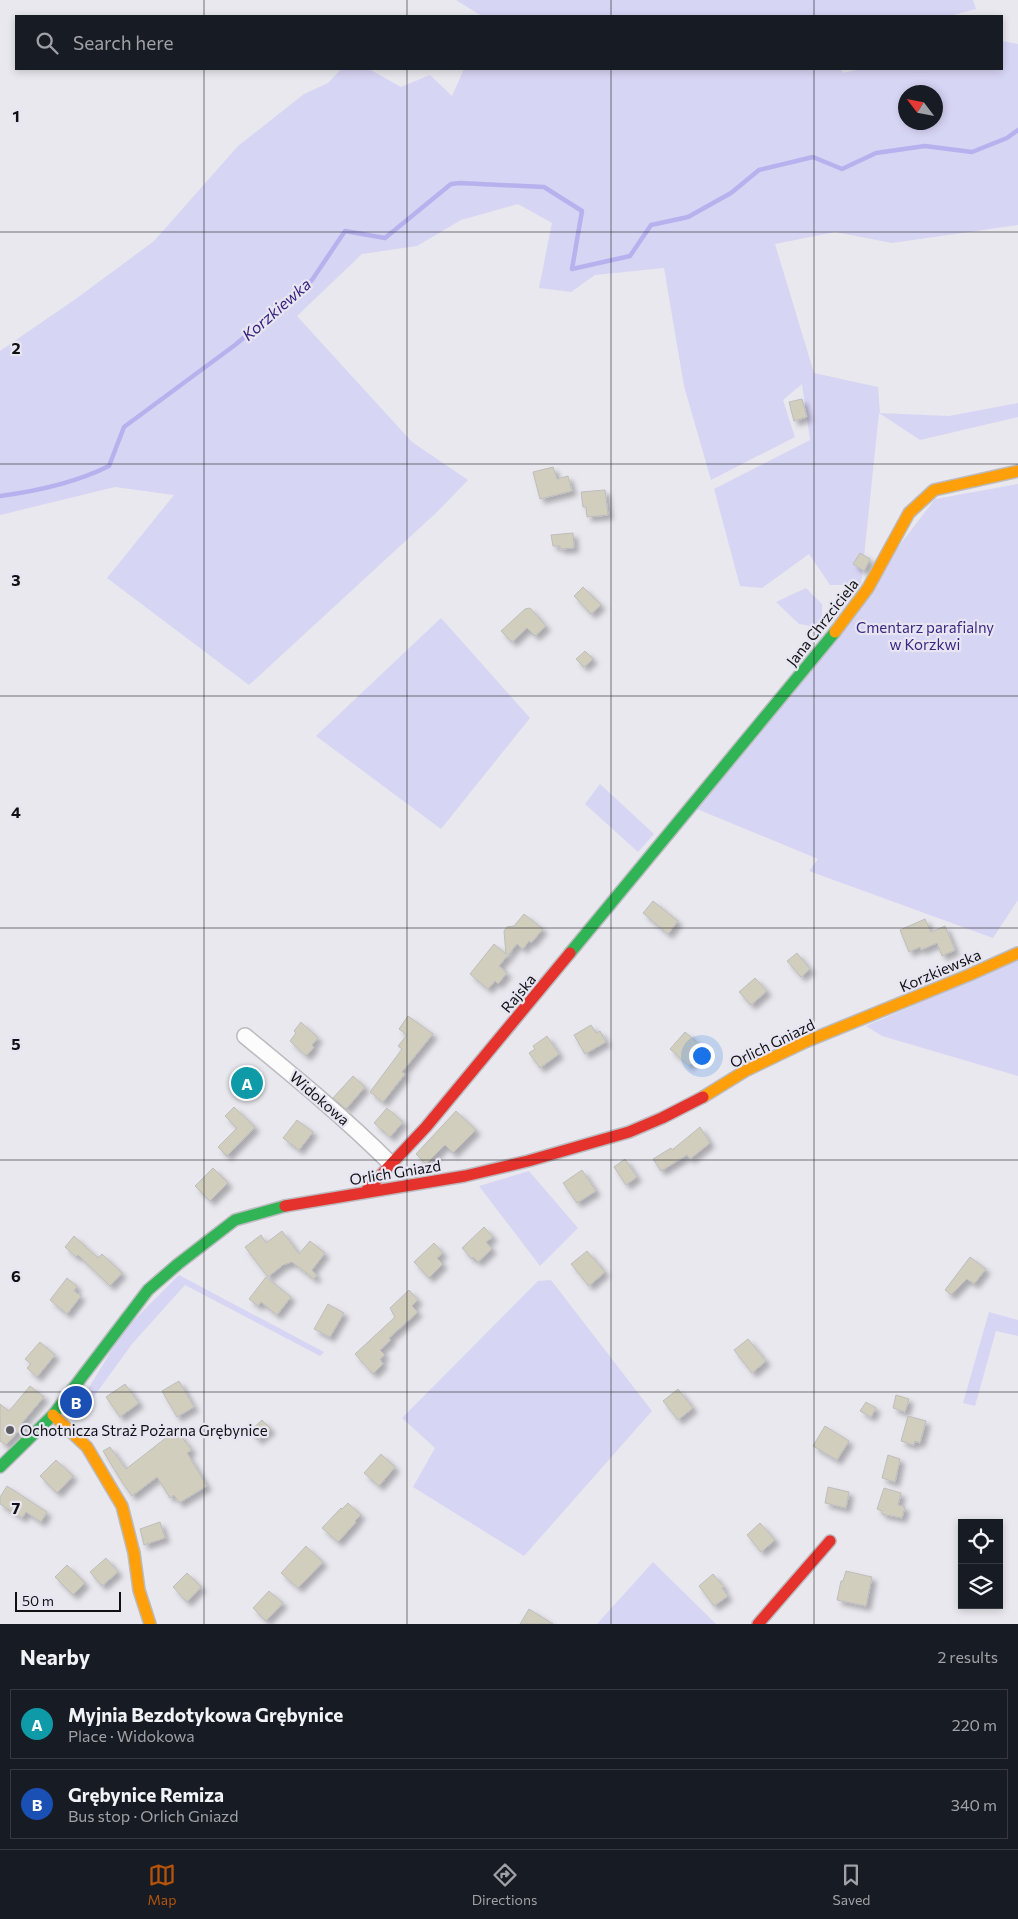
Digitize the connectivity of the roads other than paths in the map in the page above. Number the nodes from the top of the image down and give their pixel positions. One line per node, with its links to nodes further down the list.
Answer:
1 (1018, 471): 2 (street, Jana Chrzciciela)
2 (689, 810): 6 (street, Rajska)
3 (1018, 952): 4 (street, Korzkiewska)
4 (873, 1014): 7 (street, Orlich Gniazd)
5 (245, 1036): 6 (street, Widokowa)
6 (391, 1164): 7 (street, Rajska)
7 (366, 1192): 8 (street, Orlich Gniazd)
8 (53, 1415): 9 (street, Orlich Gniazd); 11 (street)
9 (0, 1467)
10 (830, 1542): 12 (street)
11 (150, 1624)
12 (758, 1624)

